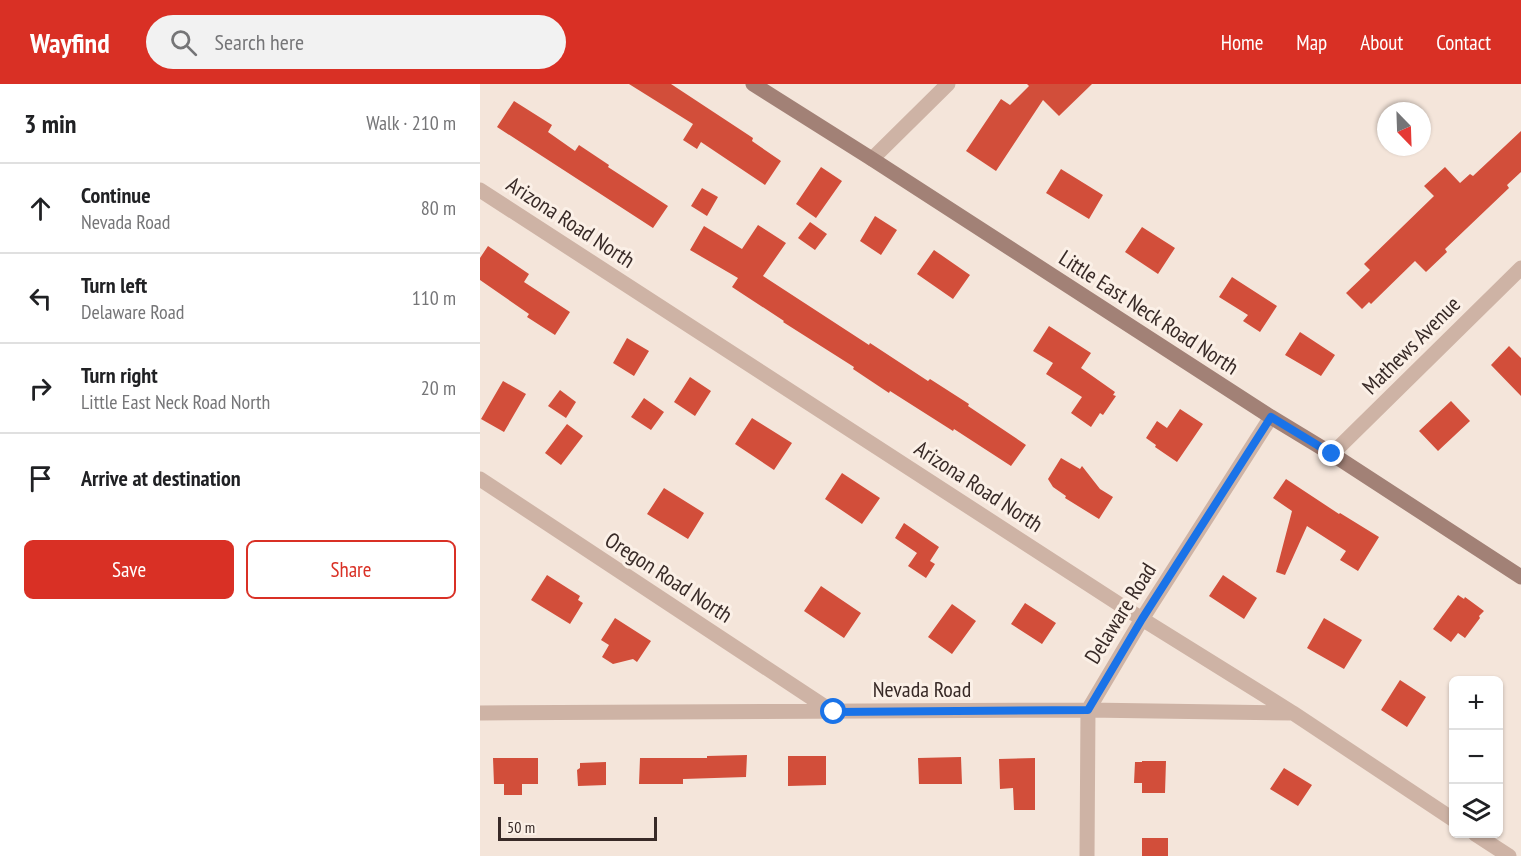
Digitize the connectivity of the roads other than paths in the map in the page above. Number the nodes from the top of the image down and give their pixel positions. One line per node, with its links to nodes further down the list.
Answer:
1 (753, 84): 3 (main road, Little East Neck Road North)
2 (948, 84): 3 (street)
3 (872, 159): 6 (main road, Little East Neck Road North)
4 (480, 190): 10 (street, Arizona Road North)
5 (1521, 267): 7 (street, Mathews Avenue)
6 (1271, 417): 7 (main road, Little East Neck Road North); 10 (street, Delaware Road)
7 (1332, 454): 9 (main road, Little East Neck Road North)
8 (480, 479): 12 (street, Oregon Road North)
9 (1521, 577)
10 (1142, 619): 11 (street, Delaware Road); 14 (street, Arizona Road North)
11 (1088, 710): 12 (street, Nevada Road); 14 (street, Nevada Road); 17 (street)
12 (834, 712): 13 (street, Nevada Road)
13 (480, 713)
14 (1293, 713): 15 (street, Arizona Road North)
15 (1449, 817)
16 (1480, 838): 18 (street)
17 (1087, 856)
18 (1509, 856)

